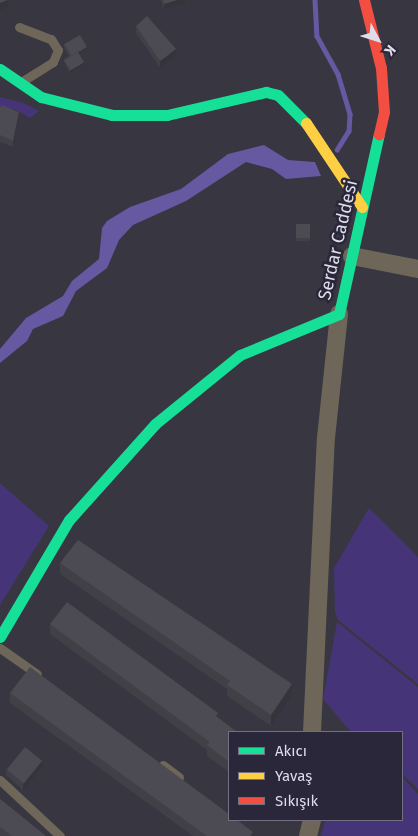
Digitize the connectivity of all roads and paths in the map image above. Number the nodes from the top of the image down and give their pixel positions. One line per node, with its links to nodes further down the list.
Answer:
1 (364, 0): 5 (street, Serdar Caddesi)
2 (19, 27): 4 (lane)
3 (0, 69): 4 (street)
4 (18, 84): 5 (street)
5 (362, 207): 6 (street, Serdar Caddesi)
6 (352, 256): 7 (street); 8 (street, Serdar Caddesi)
7 (418, 269)
8 (339, 314): 9 (street, Serdar Caddesi); 12 (street)
9 (0, 637)
10 (0, 648): 11 (lane)
11 (47, 681)
12 (312, 731)
13 (156, 760): 14 (lane)
14 (179, 777)
15 (0, 780): 17 (lane)
16 (312, 821): 18 (street)
17 (60, 836)
18 (308, 836)

